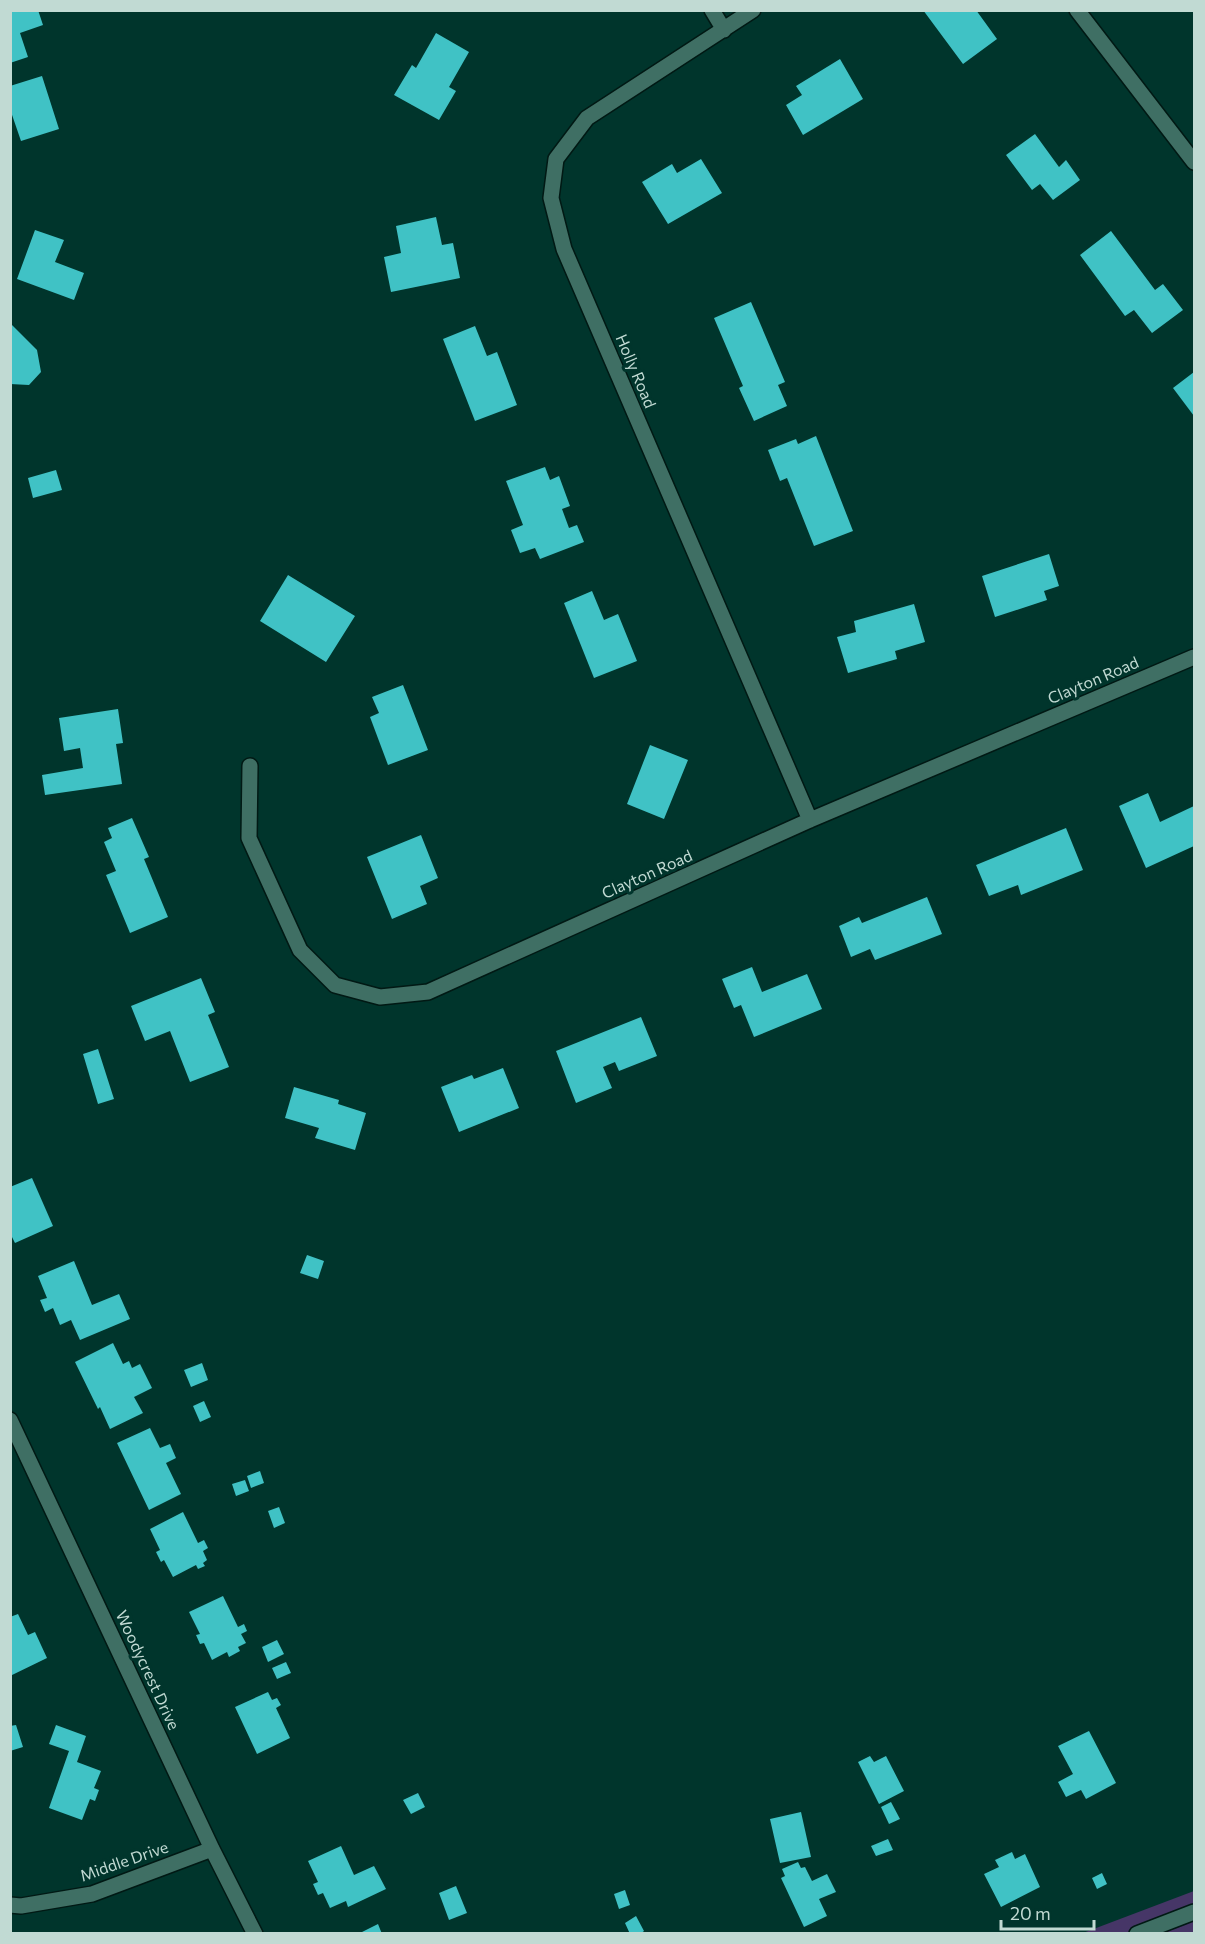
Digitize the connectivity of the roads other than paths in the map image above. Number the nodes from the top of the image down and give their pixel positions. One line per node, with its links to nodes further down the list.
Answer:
1 (712, 10): 4 (street)
2 (753, 10): 4 (street, Holly Road)
3 (1077, 10): 5 (street)
4 (724, 30): 8 (street, Holly Road)
5 (1194, 162)
6 (1194, 657): 8 (street, Clayton Road)
7 (250, 766): 8 (street, Clayton Road)
8 (810, 820)
9 (10, 1420): 10 (street, Woodycrest Drive)
10 (212, 1849): 11 (street, Middle Drive); 13 (street, Woodycrest Drive)
11 (10, 1905)
12 (1194, 1912): 14 (street)
13 (255, 1934)
14 (1137, 1934)

